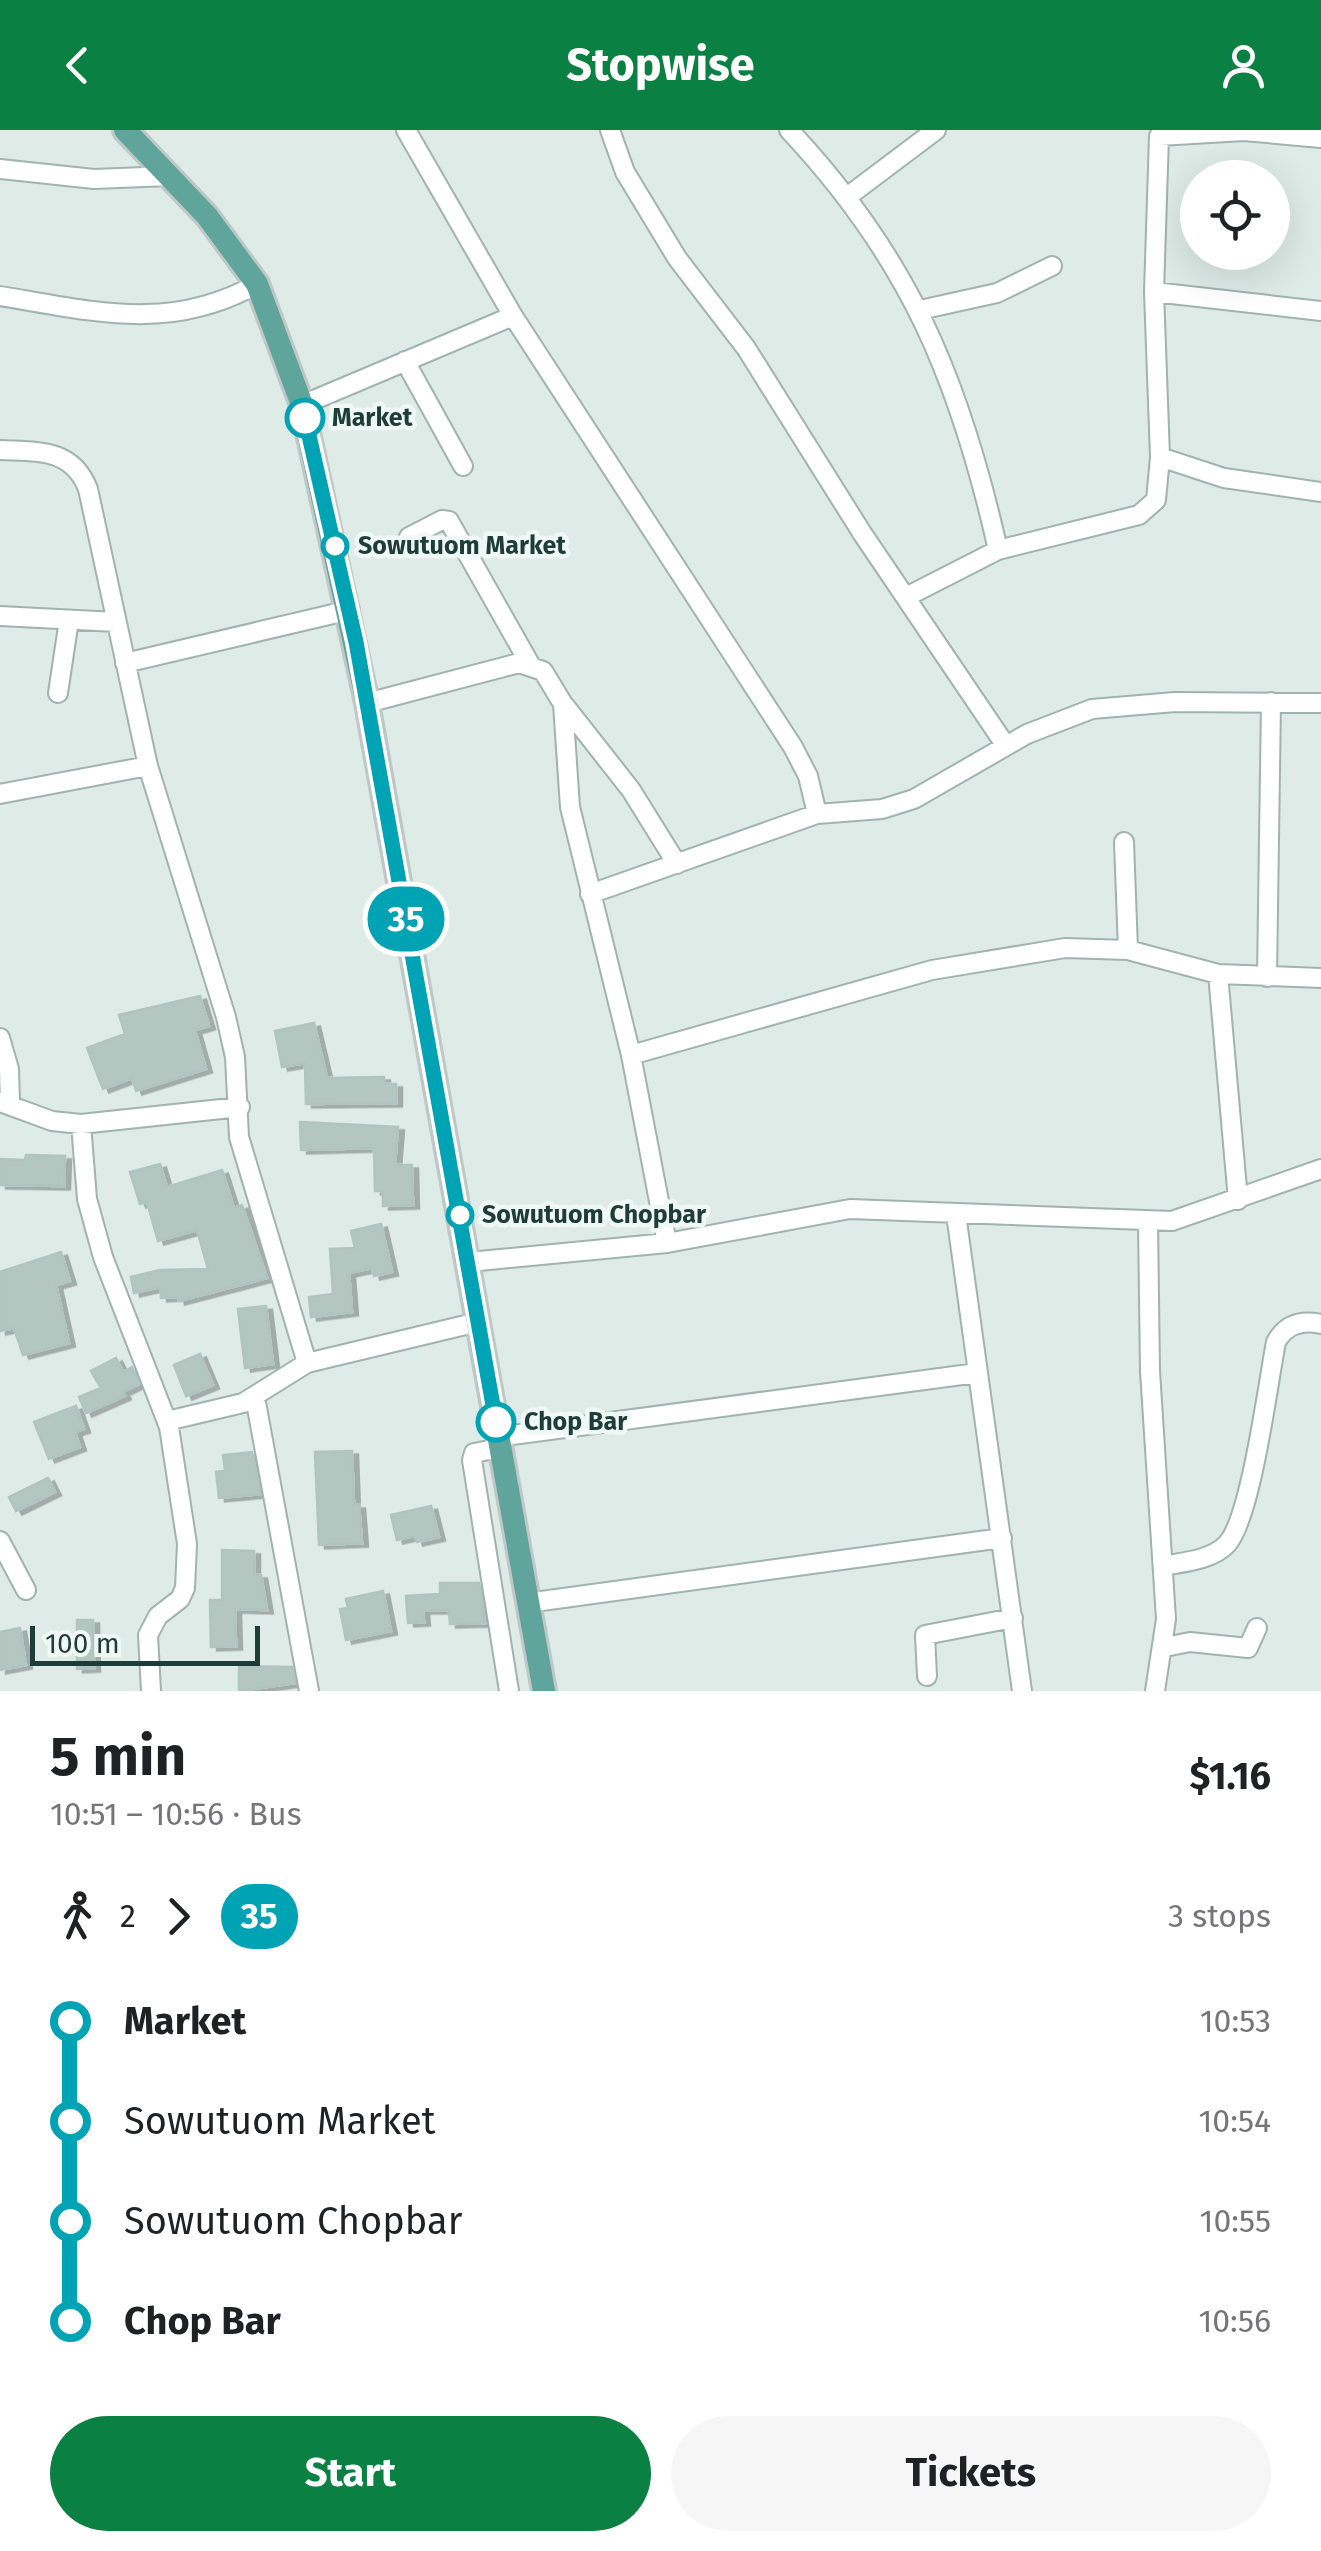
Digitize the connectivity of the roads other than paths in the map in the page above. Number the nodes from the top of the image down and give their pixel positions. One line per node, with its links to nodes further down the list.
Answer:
1 (126, 130): 8 (main road)
2 (610, 130): 25 (street)
3 (789, 130): 9 (street)
4 (936, 130): 9 (street)
5 (415, 132): 16 (street)
6 (1321, 138): 12 (street)
7 (0, 169): 8 (street)
8 (170, 176): 11 (main road)
9 (847, 197): 14 (street)
10 (1052, 266): 14 (street)
11 (256, 284): 13 (street); 18 (main road)
12 (1154, 292): 15 (street); 20 (street)
13 (0, 296)
14 (920, 310): 24 (street)
15 (1321, 311)
16 (514, 316): 17 (street); 40 (street)
17 (405, 362): 18 (street); 21 (street)
18 (302, 404): 26 (main road)
19 (0, 450): 29 (street)
20 (1160, 456): 22 (street); 24 (street)
21 (463, 466)
22 (1321, 492)
23 (409, 537): 31 (street)
24 (998, 550): 25 (street)
25 (906, 597): 37 (street)
26 (350, 610): 30 (street); 34 (main road)
27 (0, 616): 28 (street)
28 (69, 620): 29 (street); 32 (street)
29 (116, 622): 30 (street)
30 (125, 663): 38 (street)
31 (531, 666): 34 (street); 36 (street)
32 (58, 694)
33 (1271, 702): 35 (street); 37 (street); 46 (street)
34 (367, 703): 58 (main road)
35 (1321, 703)
36 (563, 704): 42 (street); 43 (street)
37 (1006, 746): 40 (street)
38 (148, 766): 39 (street); 51 (street)
39 (0, 794)
40 (817, 814): 42 (street)
41 (1124, 842): 44 (street)
42 (677, 864): 43 (street)
43 (590, 894): 49 (street)
44 (1128, 950): 45 (street); 49 (street)
45 (1218, 974): 46 (street); 54 (street)
46 (1266, 977): 47 (street)
47 (1321, 978)
48 (0, 1038): 50 (street)
49 (631, 1054): 57 (street)
50 (5, 1102): 52 (street)
51 (240, 1107): 52 (street); 61 (street)
52 (81, 1124): 64 (street)
53 (1321, 1169): 54 (street)
54 (1238, 1200): 56 (street)
55 (956, 1214): 56 (street); 57 (street); 62 (street)
56 (1148, 1223): 68 (street)
57 (667, 1243): 58 (street)
58 (469, 1262): 59 (main road)
59 (478, 1322): 61 (street); 65 (main road)
60 (1321, 1324): 68 (street)
61 (308, 1363): 63 (street)
62 (977, 1373): 65 (street); 66 (street)
63 (255, 1397): 64 (street); 76 (street)
64 (167, 1421): 75 (street)
65 (499, 1442): 70 (main road); 77 (street)
66 (1002, 1538): 70 (street); 71 (street)
67 (0, 1541): 69 (street)
68 (1162, 1566): 73 (street)
69 (26, 1590)
70 (528, 1604): 78 (main road)
71 (1013, 1618): 74 (street); 79 (street)
72 (1257, 1628): 73 (street)
73 (1165, 1647): 80 (street)
74 (927, 1676)
75 (151, 1691)
76 (309, 1691)
77 (509, 1691)
78 (544, 1691)
79 (1022, 1691)
80 (1155, 1691)

